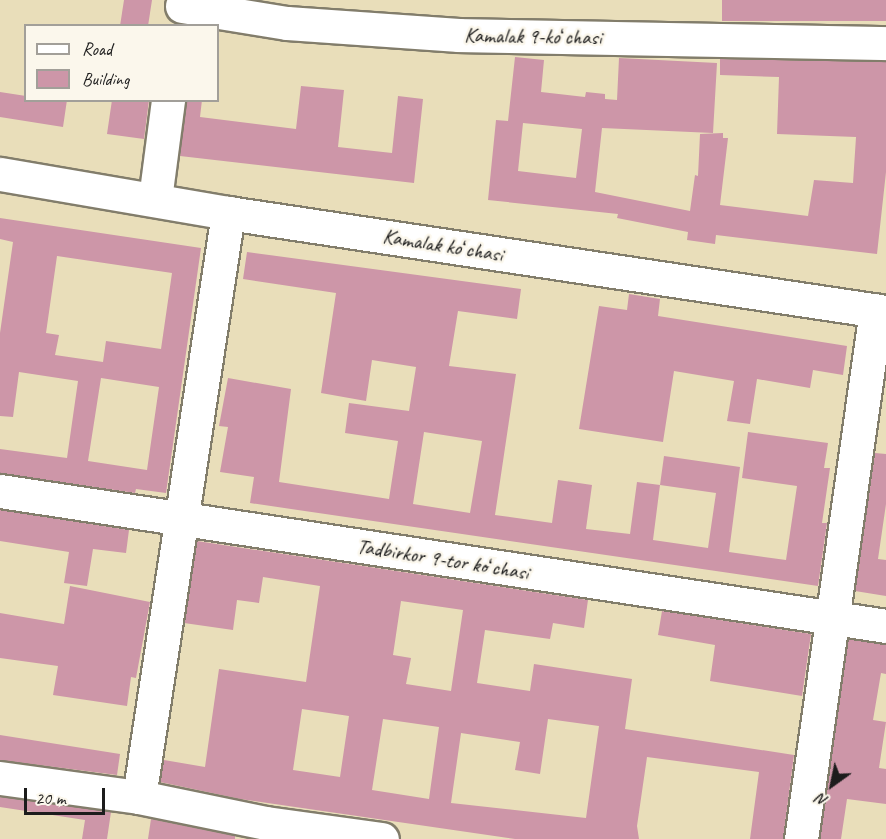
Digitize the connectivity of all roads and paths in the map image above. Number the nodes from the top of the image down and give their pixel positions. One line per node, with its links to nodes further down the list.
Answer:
1 (181, 11): 2 (street, Kamalak 9-koʻchasi)
2 (886, 43)
3 (168, 102): 5 (street)
4 (0, 174): 5 (street, Kamalak koʻchasi)
5 (155, 199): 6 (street, Kamalak koʻchasi)
6 (228, 213): 7 (street, Kamalak koʻchasi); 9 (street)
7 (881, 311): 10 (street)
8 (0, 491): 9 (street, Tadbirkor 9-tor koʻchasi)
9 (184, 518): 10 (street, Tadbirkor 9-tor koʻchasi); 13 (street)
10 (830, 619): 11 (street, Tadbirkor 9-tor koʻchasi); 16 (street)
11 (886, 626)
12 (0, 778): 13 (street)
13 (138, 797): 14 (street)
14 (265, 831): 15 (street)
15 (382, 839)
16 (801, 839)

